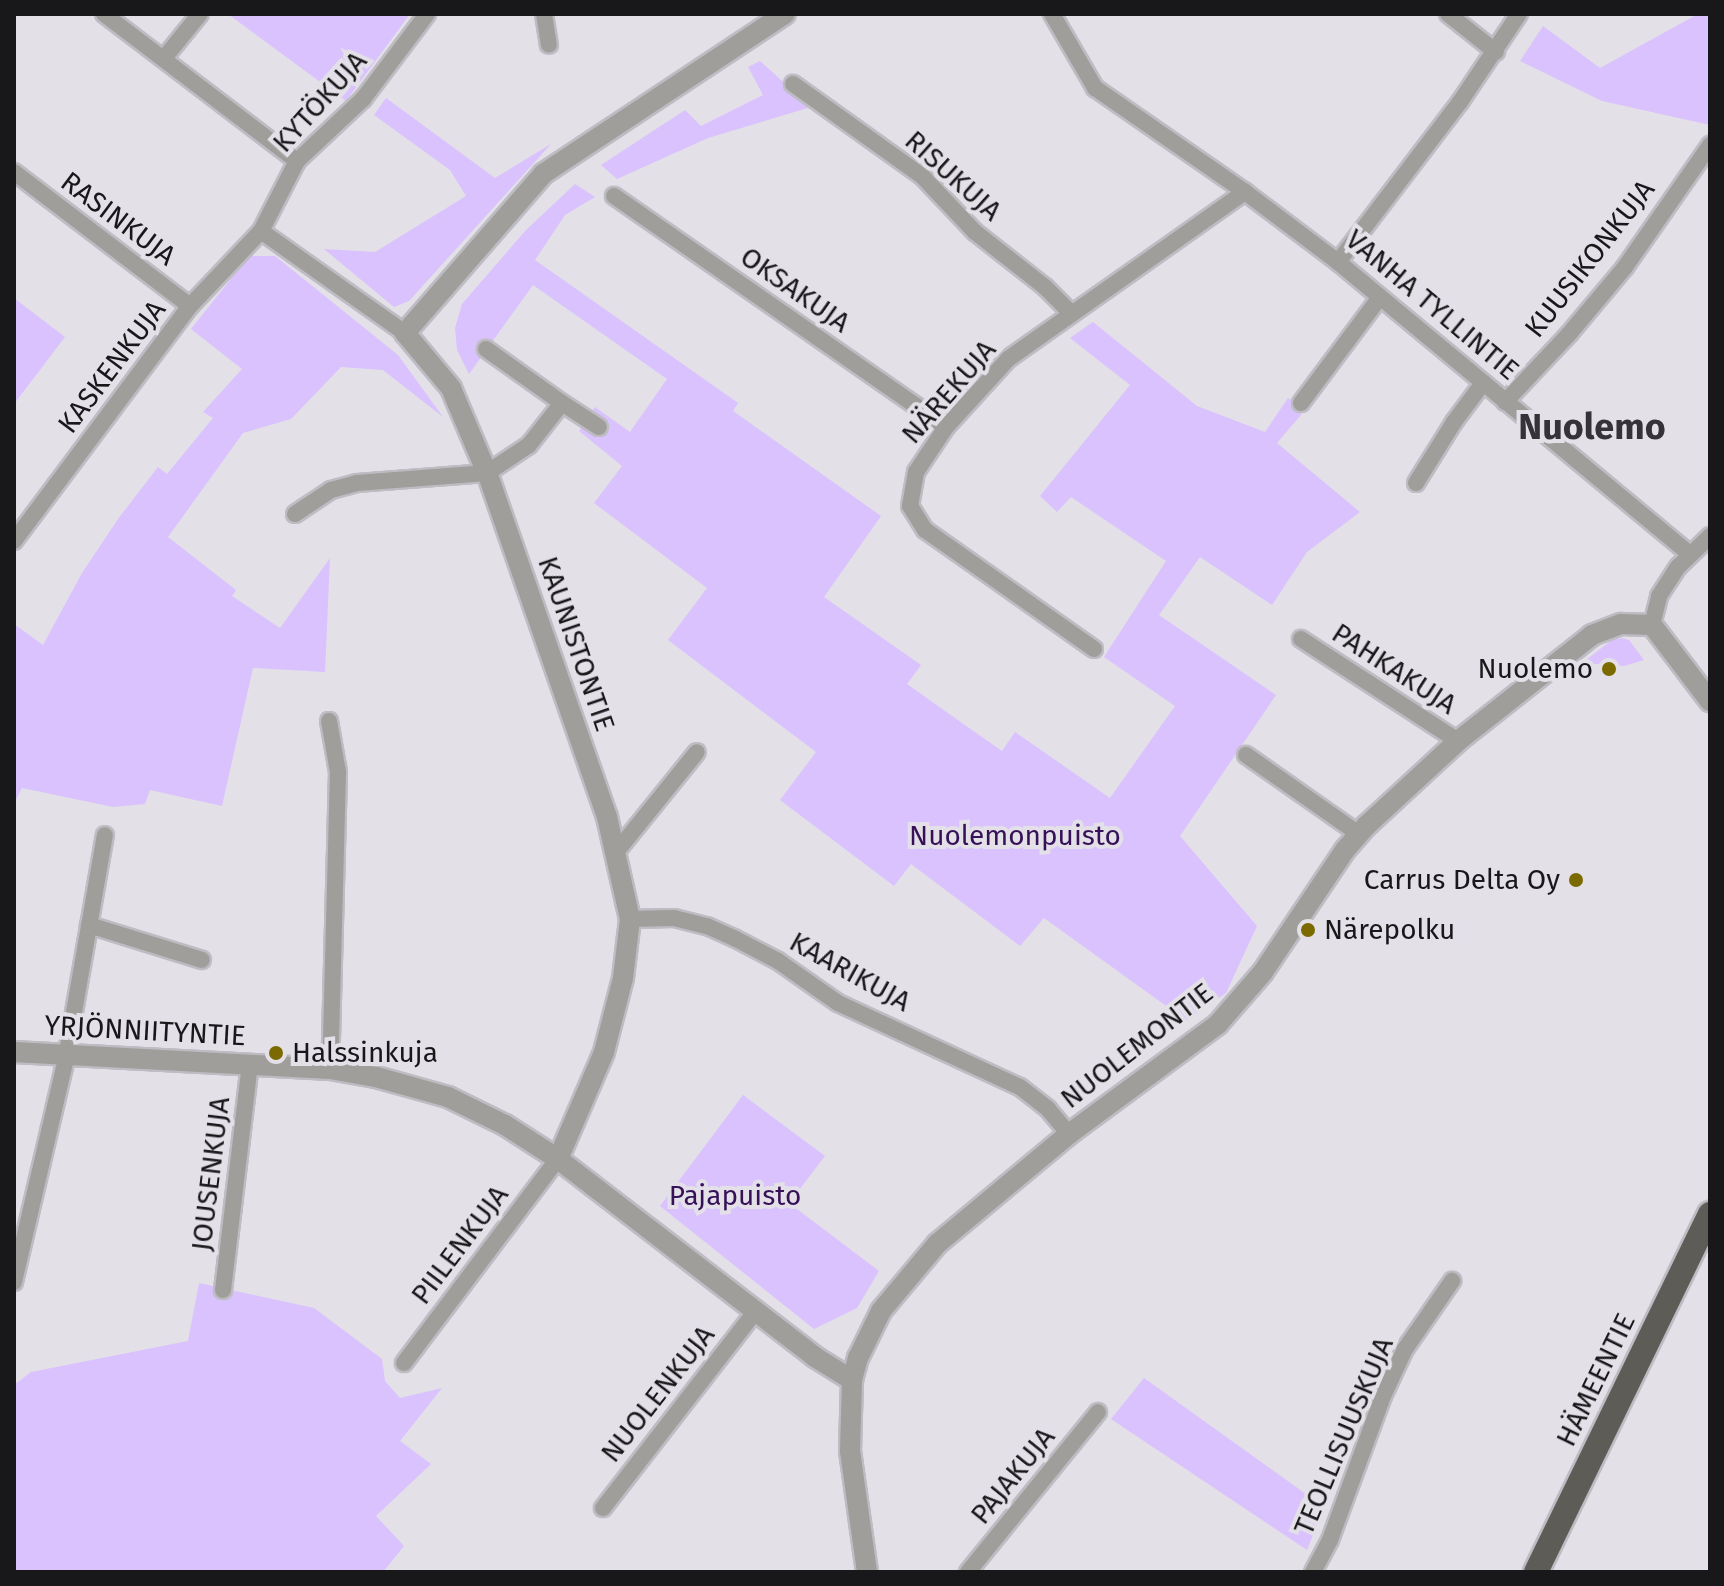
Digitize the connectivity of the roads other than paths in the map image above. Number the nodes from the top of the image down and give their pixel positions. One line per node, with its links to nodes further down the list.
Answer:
1 (104, 14): 11 (street)
2 (200, 14): 11 (street)
3 (427, 14): 14 (street, KYTÖKUJA)
4 (544, 14): 9 (street)
5 (785, 14): 23 (street)
6 (1052, 14): 16 (street, VANHA TYLLINTIE)
7 (1448, 14): 10 (street)
8 (1519, 14): 10 (street)
9 (549, 45)
10 (1496, 52): 19 (street)
11 (165, 57): 14 (street)
12 (793, 84): 22 (street, RISUKUJA)
13 (1710, 145): 26 (street, KUUSIKONKUJA)
14 (297, 161): 18 (street, KYTÖKUJA)
15 (14, 172): 21 (street, RASINKUJA)
16 (1245, 192): 19 (street, VANHA TYLLINTIE); 22 (street, NÄREKUJA)
17 (614, 196): 30 (street, OKSAKUJA)
18 (261, 231): 21 (street, KASKENKUJA); 23 (street, KAUNISTONTIE)
19 (1338, 262): 20 (street, VANHA TYLLINTIE)
20 (1380, 297): 25 (street, VANHA TYLLINTIE); 28 (street)
21 (190, 306): 35 (street, KASKENKUJA)
22 (1072, 314): 30 (street, NÄREKUJA)
23 (405, 333): 31 (street, KAUNISTONTIE)
24 (486, 349): 27 (street)
25 (1483, 383): 26 (street, VANHA TYLLINTIE); 32 (street)
26 (1505, 402): 36 (street, VANHA TYLLINTIE)
27 (562, 403): 29 (street); 31 (street)
28 (1301, 403)
29 (599, 427)
30 (946, 427): 39 (street, NÄREKUJA)
31 (487, 473): 33 (street); 47 (street, KAUNISTONTIE)
32 (1416, 483)
33 (295, 514)
34 (1710, 536): 36 (street)
35 (14, 541)
36 (1688, 553): 37 (street)
37 (1652, 625): 40 (street); 42 (street, NUOLEMONTIE)
38 (1301, 639): 42 (street, PAHKAKUJA)
39 (1094, 649)
40 (1710, 701)
41 (329, 721): 54 (street)
42 (1458, 741): 45 (street, NUOLEMONTIE)
43 (697, 752): 47 (street)
44 (1246, 755): 45 (street)
45 (1359, 834): 55 (street, NUOLEMONTIE)
46 (105, 835): 49 (street)
47 (617, 851): 48 (street, KAUNISTONTIE)
48 (630, 919): 55 (street, KAARIKUJA); 56 (street, KAUNISTONTIE)
49 (89, 925): 50 (street); 52 (street)
50 (202, 960)
51 (14, 1052): 52 (street, YRJÖNNIITYNTIE)
52 (66, 1058): 53 (street, YRJÖNNIITYNTIE); 59 (street)
53 (250, 1064): 54 (street, YRJÖNNIITYNTIE); 60 (street, JOUSENKUJA)
54 (330, 1069): 56 (street, YRJÖNNIITYNTIE)
55 (1069, 1134): 63 (street, NUOLEMONTIE)
56 (558, 1159): 61 (street, YRJÖNNIITYNTIE); 62 (street, PIILENKUJA)
57 (1710, 1214): 69 (highway, HÄMEENTIE)
58 (1452, 1281): 68 (street, TEOLLISUUSKUJA)
59 (14, 1282)
60 (223, 1290)
61 (755, 1312): 63 (street, YRJÖNNIITYNTIE); 65 (street, NUOLENKUJA)
62 (404, 1363)
63 (852, 1380): 66 (street, NUOLEMONTIE)
64 (1098, 1412): 67 (street, PAJAKUJA)
65 (603, 1508)
66 (867, 1572)
67 (968, 1572)
68 (1313, 1572)
69 (1536, 1572)

